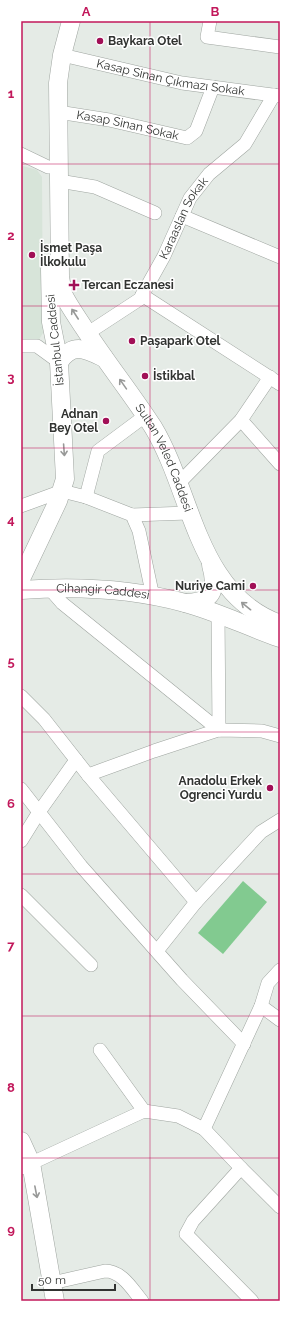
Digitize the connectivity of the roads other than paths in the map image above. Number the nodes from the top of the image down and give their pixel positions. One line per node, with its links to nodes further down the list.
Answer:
1 (59, 21): 10 (main road, İstanbul Caddesi)
2 (71, 21): 5 (main road, İstanbul Caddesi)
3 (210, 21): 4 (street)
4 (280, 47)
5 (62, 55): 6 (street, Kasap Sinan Çıkmazı Sokak); 8 (main road, İstanbul Caddesi)
6 (213, 87): 7 (street, Kasap Sinan Çıkmazı Sokak); 8 (street, Kasap Sinan Sokak)
7 (277, 96): 13 (street, Karaaslan Sokak)
8 (58, 112): 11 (main road, İstanbul Caddesi)
9 (21, 154): 10 (street)
10 (48, 166): 20 (main road, İstanbul Caddesi)
11 (59, 181): 12 (street); 15 (main road, İstanbul Caddesi)
12 (155, 213)
13 (182, 216): 14 (street); 16 (street, Karaaslan Sokak)
14 (280, 257)
15 (60, 277): 17 (main road, Sultan Veled Caddesi, one-way to 15)
16 (142, 295): 17 (street, Karaaslan Sokak); 21 (street)
17 (88, 333): 19 (main road, Sultan Veled Caddesi)
18 (21, 346): 20 (street)
19 (104, 358): 20 (main road); 22 (main road, Sultan Veled Caddesi, one-way to 19)
20 (59, 362): 26 (main road, İstanbul Caddesi, one-way to 26)
21 (275, 380): 23 (street)
22 (145, 416): 25 (main road, Sultan Veled Caddesi); 27 (street)
23 (241, 420): 24 (street); 25 (street)
24 (280, 464)
25 (178, 484): 29 (main road, Sultan Veled Caddesi)
26 (62, 491): 27 (street); 28 (street); 32 (main road, İstanbul Caddesi)
27 (86, 497): 30 (street)
28 (21, 506)
29 (188, 513): 30 (street); 31 (main road, Sultan Veled Caddesi)
30 (132, 514): 36 (street)
31 (209, 556): 37 (main road); 39 (main road, Sultan Veled Caddesi, one-way to 31)
32 (33, 557): 33 (main road, İstanbul Caddesi); 34 (main road)
33 (21, 579)
34 (50, 588): 35 (main road, Cihangir Caddesi); 36 (main road, Cihangir Caddesi); 42 (street)
35 (21, 590)
36 (153, 597): 37 (main road, Cihangir Caddesi)
37 (184, 603): 38 (main road)
38 (218, 614): 40 (main road); 42 (street)
39 (280, 624)
40 (280, 638)
41 (21, 696): 44 (street)
42 (219, 730): 43 (street); 45 (street)
43 (280, 736)
44 (76, 760): 45 (street); 47 (street)
45 (88, 775): 51 (street)
46 (21, 789): 47 (street)
47 (39, 812): 49 (street); 52 (street)
48 (280, 820): 51 (street)
49 (21, 841)
50 (21, 895): 53 (street)
51 (196, 902): 52 (street)
52 (157, 951): 57 (street)
53 (91, 965)
54 (280, 970): 55 (street)
55 (261, 1006): 56 (street); 57 (street)
56 (280, 1020)
57 (244, 1044): 60 (street)
58 (100, 1050): 59 (street)
59 (144, 1111): 60 (street); 62 (street)
60 (204, 1129): 63 (street)
61 (21, 1142): 62 (main road)
62 (26, 1166): 65 (main road, one-way to 65)
63 (241, 1168): 64 (street); 68 (street)
64 (280, 1207)
65 (52, 1283): 66 (main road); 67 (street)
66 (55, 1301)
67 (142, 1301)
68 (252, 1301)

